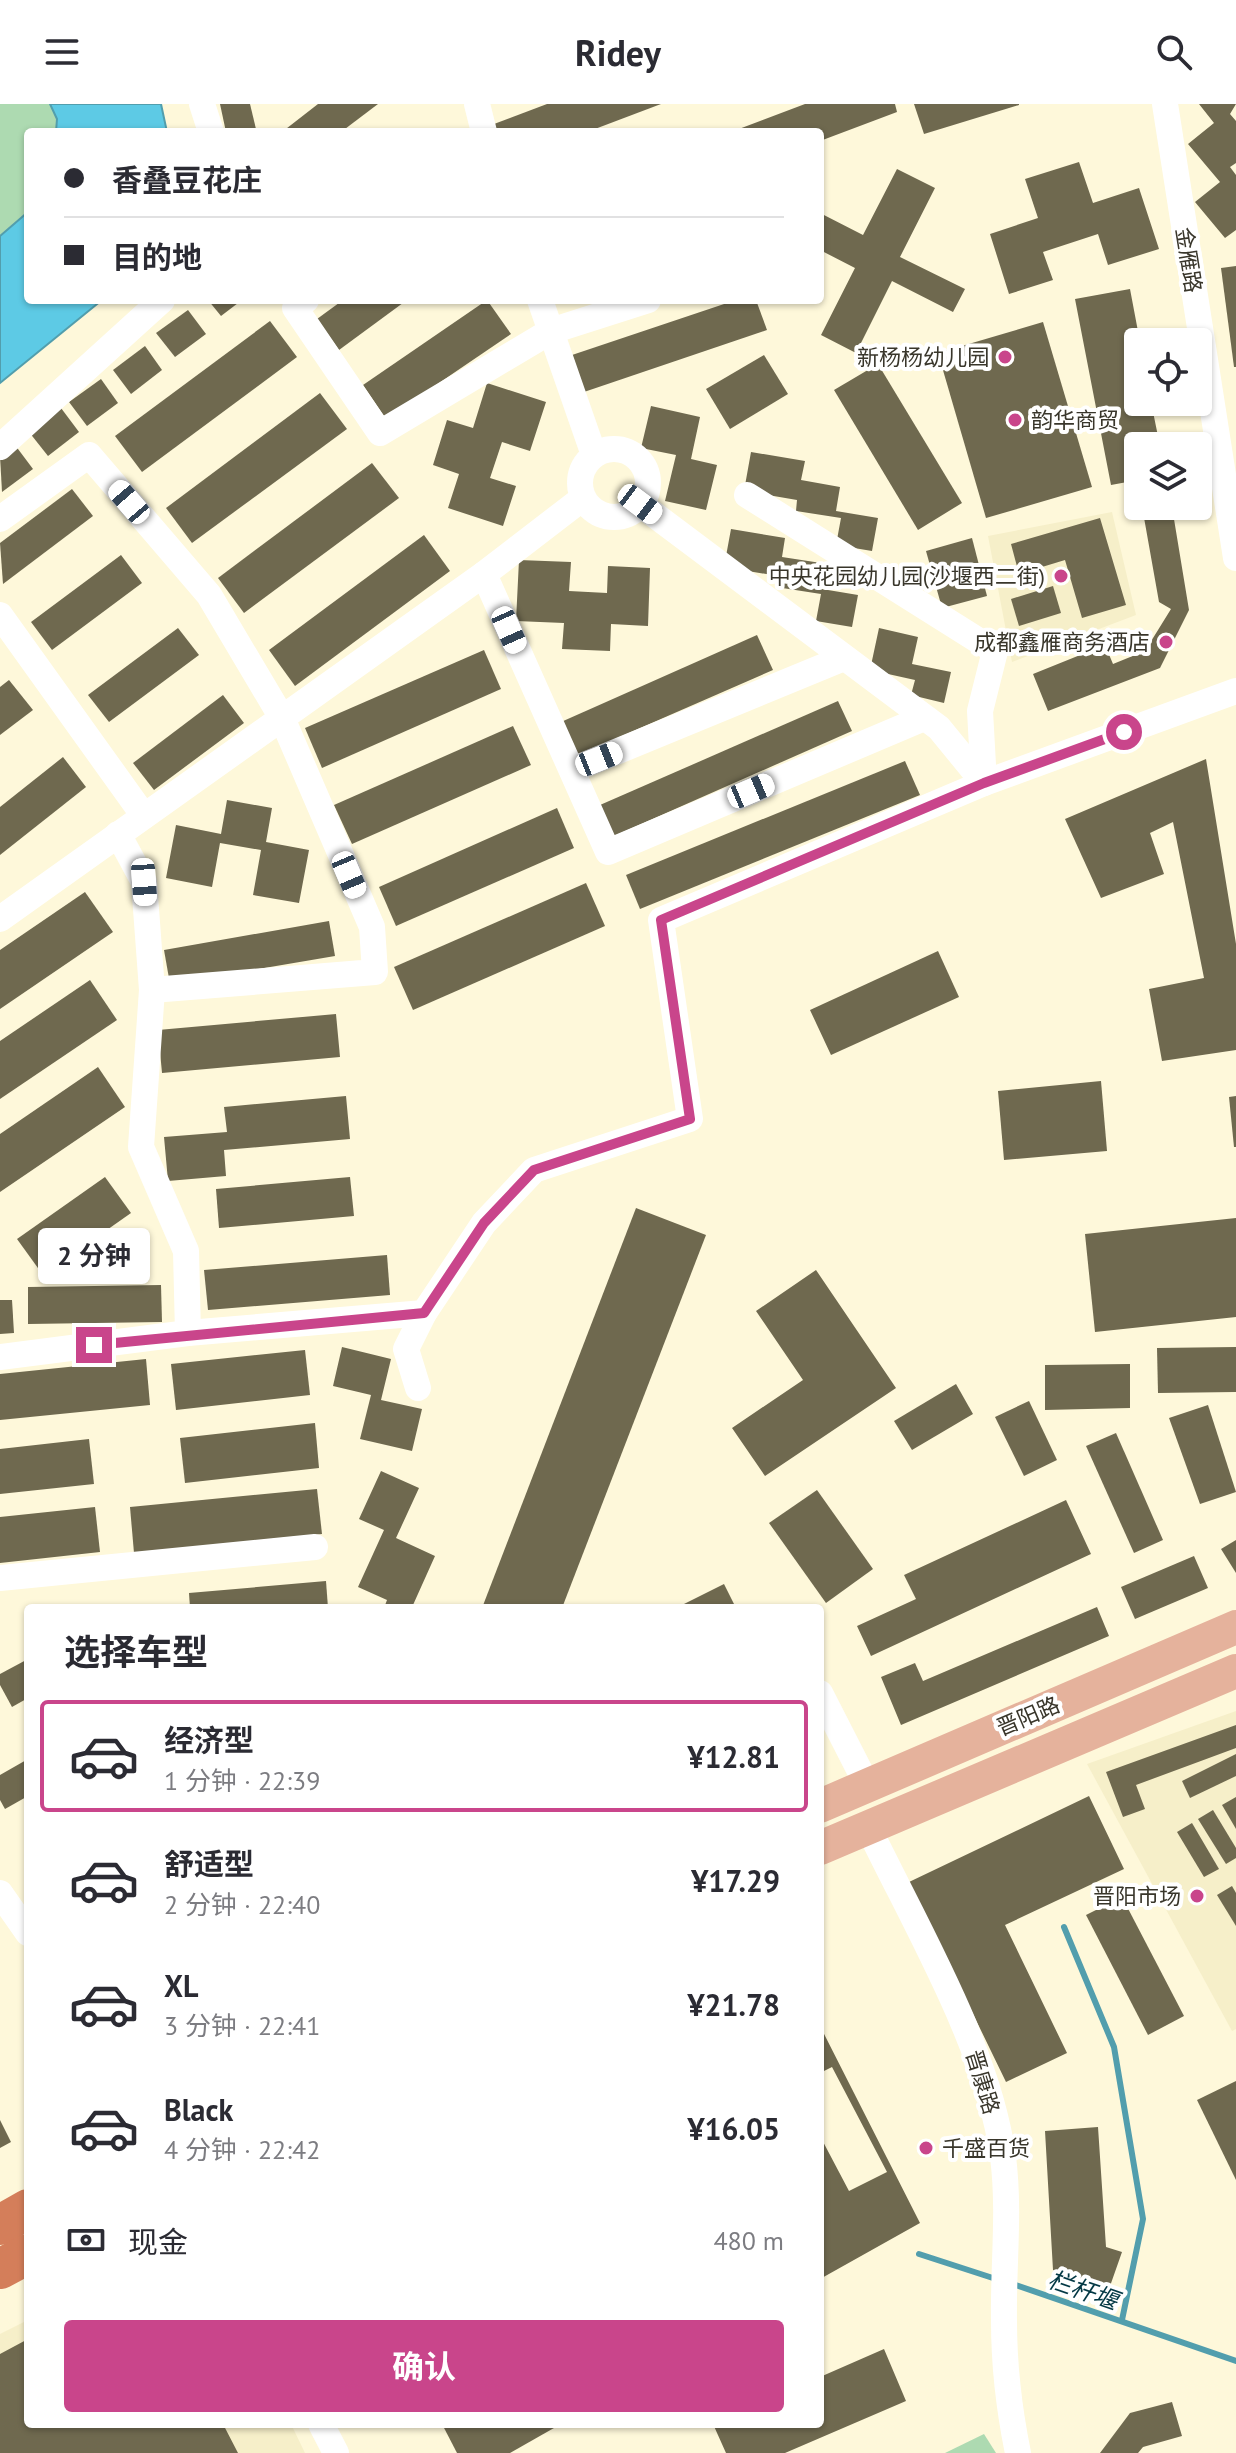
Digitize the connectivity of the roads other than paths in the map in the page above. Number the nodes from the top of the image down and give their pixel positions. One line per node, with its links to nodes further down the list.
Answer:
1 (202, 104): 4 (street)
2 (477, 104): 5 (street)
3 (1165, 104): 11 (street, 金雁路)
4 (210, 128)
5 (483, 128)
6 (158, 304): 12 (street)
7 (300, 304): 10 (street)
8 (541, 304): 10 (street)
9 (635, 304): 10 (street)
10 (551, 331): 13 (street)
11 (1227, 444): 18 (street, 金雁路)
12 (0, 447)
13 (594, 455): 15 (street); 16 (street)
14 (747, 495): 26 (street)
15 (583, 498): 16 (street); 19 (street)
16 (640, 504): 21 (street)
17 (0, 519): 23 (street)
18 (1236, 558)
19 (484, 574): 23 (street); 25 (street)
20 (0, 615): 27 (street)
21 (844, 658): 24 (street); 25 (street)
22 (1236, 691): 26 (street)
23 (282, 718): 27 (street); 30 (street)
24 (924, 718): 25 (street); 26 (street)
25 (572, 770)
26 (984, 783): 31 (street)
27 (144, 816): 28 (street)
28 (118, 834): 29 (street); 30 (street)
29 (0, 919)
30 (152, 990): 32 (street)
31 (424, 1313): 32 (street); 34 (street)
32 (188, 1333): 33 (street)
33 (0, 1357)
34 (418, 1388)
35 (315, 1547): 36 (street)
36 (0, 1578)
37 (1236, 1627): 40 (main road, 晋阳路)
38 (1236, 1671): 42 (main road, 晋阳路)
39 (824, 1701): 40 (street)
40 (867, 1785): 41 (main road, 晋阳路)
41 (824, 1804)
42 (868, 1827): 43 (main road, 晋阳路); 53 (street, 晋康路)
43 (824, 1846)
44 (0, 1891): 45 (street); 46 (street)
45 (24, 1899)
46 (24, 1927)
47 (24, 2211): 48 (highway)
48 (0, 2225)
49 (24, 2256): 50 (highway)
50 (0, 2269)
51 (323, 2428): 52 (street)
52 (336, 2453)
53 (1018, 2453)

